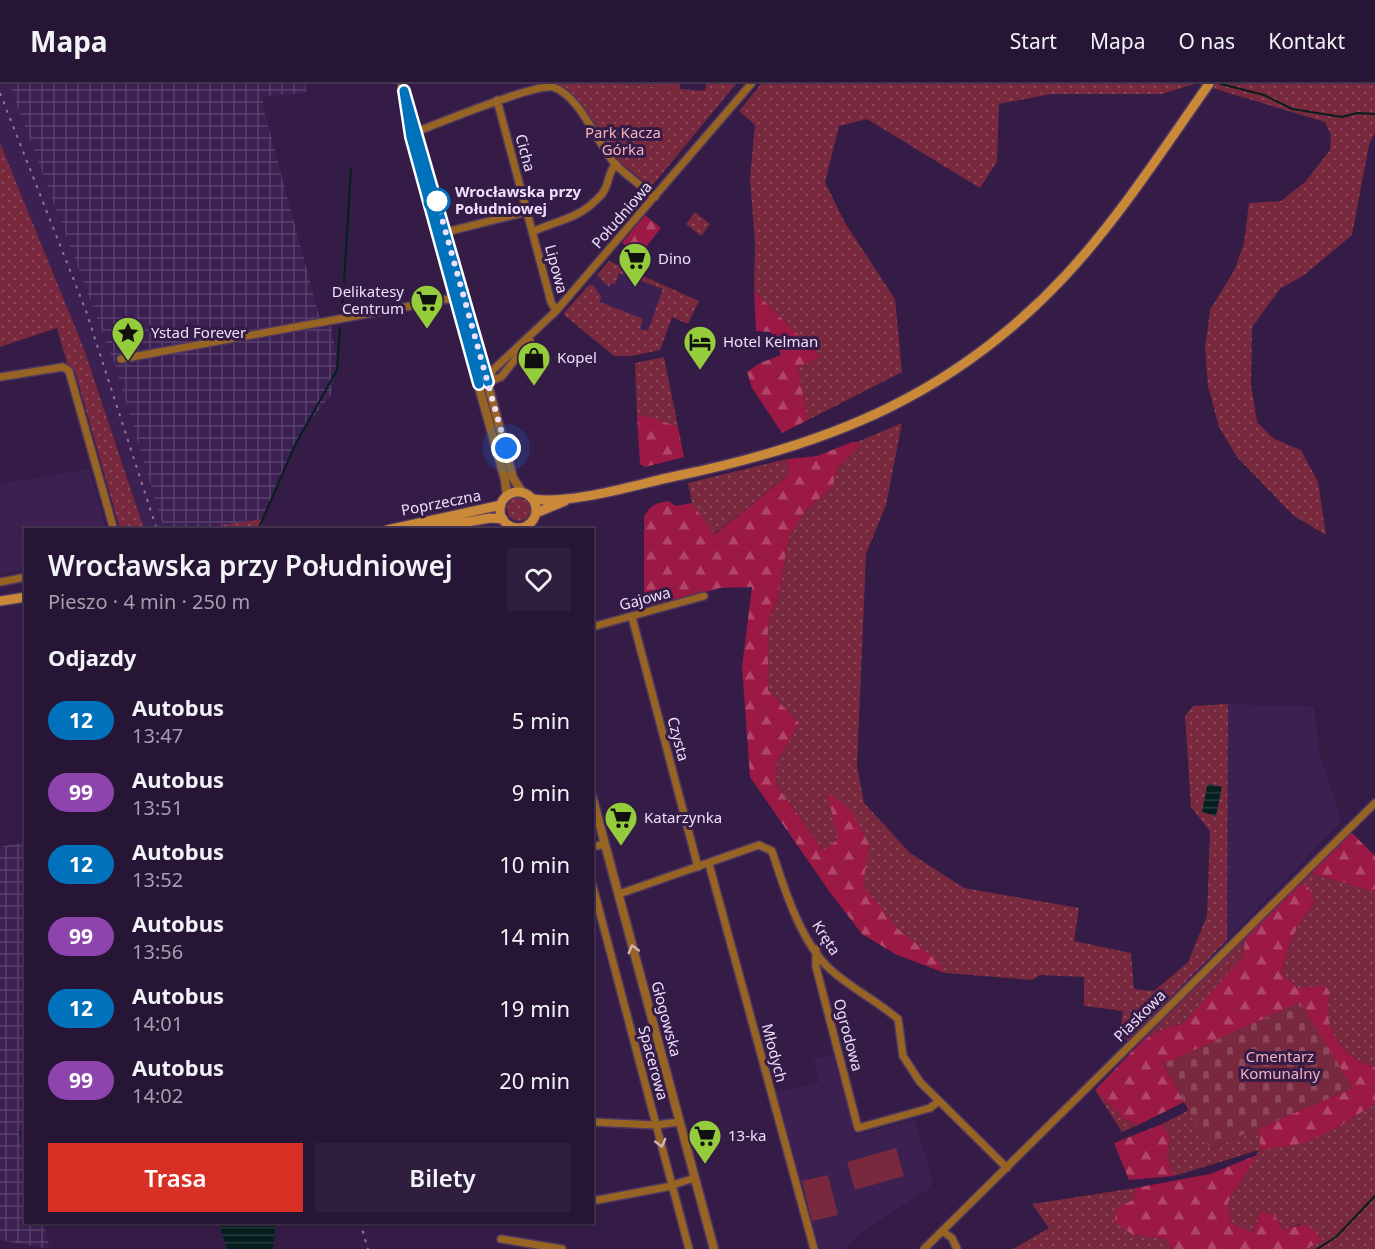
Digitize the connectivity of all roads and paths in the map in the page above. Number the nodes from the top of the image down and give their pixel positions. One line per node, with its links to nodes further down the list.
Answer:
1 (751, 84): 7 (street, Południowa)
2 (1209, 84): 23 (main road)
3 (403, 87): 5 (street)
4 (496, 100): 5 (street); 6 (street); 8 (street, Cicha)
5 (414, 133): 10 (street)
6 (616, 164): 7 (street); 9 (street, Lipowa)
7 (655, 197): 13 (street, Południowa)
8 (526, 212): 9 (street, Lipowa); 10 (street)
9 (532, 232): 13 (street, Lipowa)
10 (442, 233): 11 (street); 12 (street)
11 (461, 287): 12 (street); 14 (street)
12 (454, 298): 14 (street); 16 (street); 20 (street)
13 (556, 311): 15 (street, Południowa)
14 (468, 312): 17 (street)
15 (535, 334): 18 (street, Południowa); 20 (street, Południowa)
16 (122, 359)
17 (483, 363): 18 (street); 20 (street)
18 (495, 368): 20 (street, Południowa)
19 (0, 377): 29 (street)
20 (484, 383): 21 (street); 22 (street)
21 (522, 492): 22 (main road); 24 (main road)
22 (507, 496): 25 (main road)
23 (572, 498): 24 (main road); 26 (main road)
24 (533, 499): 26 (main road)
25 (501, 505): 27 (main road); 30 (main road, Poprzeczna)
26 (536, 513): 28 (main road)
27 (503, 519): 31 (main road, Poprzeczna); 32 (main road)
28 (528, 527): 32 (main road)
29 (113, 528)
30 (396, 528)
31 (433, 528)
32 (515, 528)
33 (24, 578): 34 (street)
34 (0, 582)
35 (704, 596): 38 (street, Gajowa)
36 (24, 597): 37 (main road)
37 (0, 601)
38 (632, 617): 39 (street, Gajowa); 45 (street, Czysta)
39 (594, 626)
40 (1375, 802): 53 (street, Piaskowa)
41 (594, 803): 42 (street, Głogowska)
42 (605, 844): 43 (street); 47 (street, Głogowska)
43 (594, 847)
44 (709, 864): 45 (street, Kręta); 48 (street, Kręta); 64 (street, Młodych)
45 (698, 867): 47 (street, Kręta)
46 (594, 891): 52 (street, Spacerowa)
47 (619, 894): 51 (street, Głogowska, one-way to 47)
48 (816, 949): 49 (street, Kręta); 49 (street, Ogrodowa)
49 (939, 1101): 53 (street, Kręta)
50 (594, 1122): 52 (street)
51 (679, 1122): 52 (street); 54 (street, Głogowska)
52 (656, 1125): 55 (street, Spacerowa, one-way to 55)
53 (1007, 1168): 57 (street, Piaskowa)
54 (695, 1178): 55 (street); 63 (street, Głogowska)
55 (672, 1186): 56 (street); 62 (street, Spacerowa)
56 (594, 1201)
57 (942, 1231): 65 (street, Piaskowa); 66 (street)
58 (501, 1239): 59 (street)
59 (512, 1245): 60 (street)
60 (522, 1246): 61 (street)
61 (562, 1249)
62 (689, 1249)
63 (714, 1249)
64 (814, 1249)
65 (924, 1249)
66 (957, 1249)

